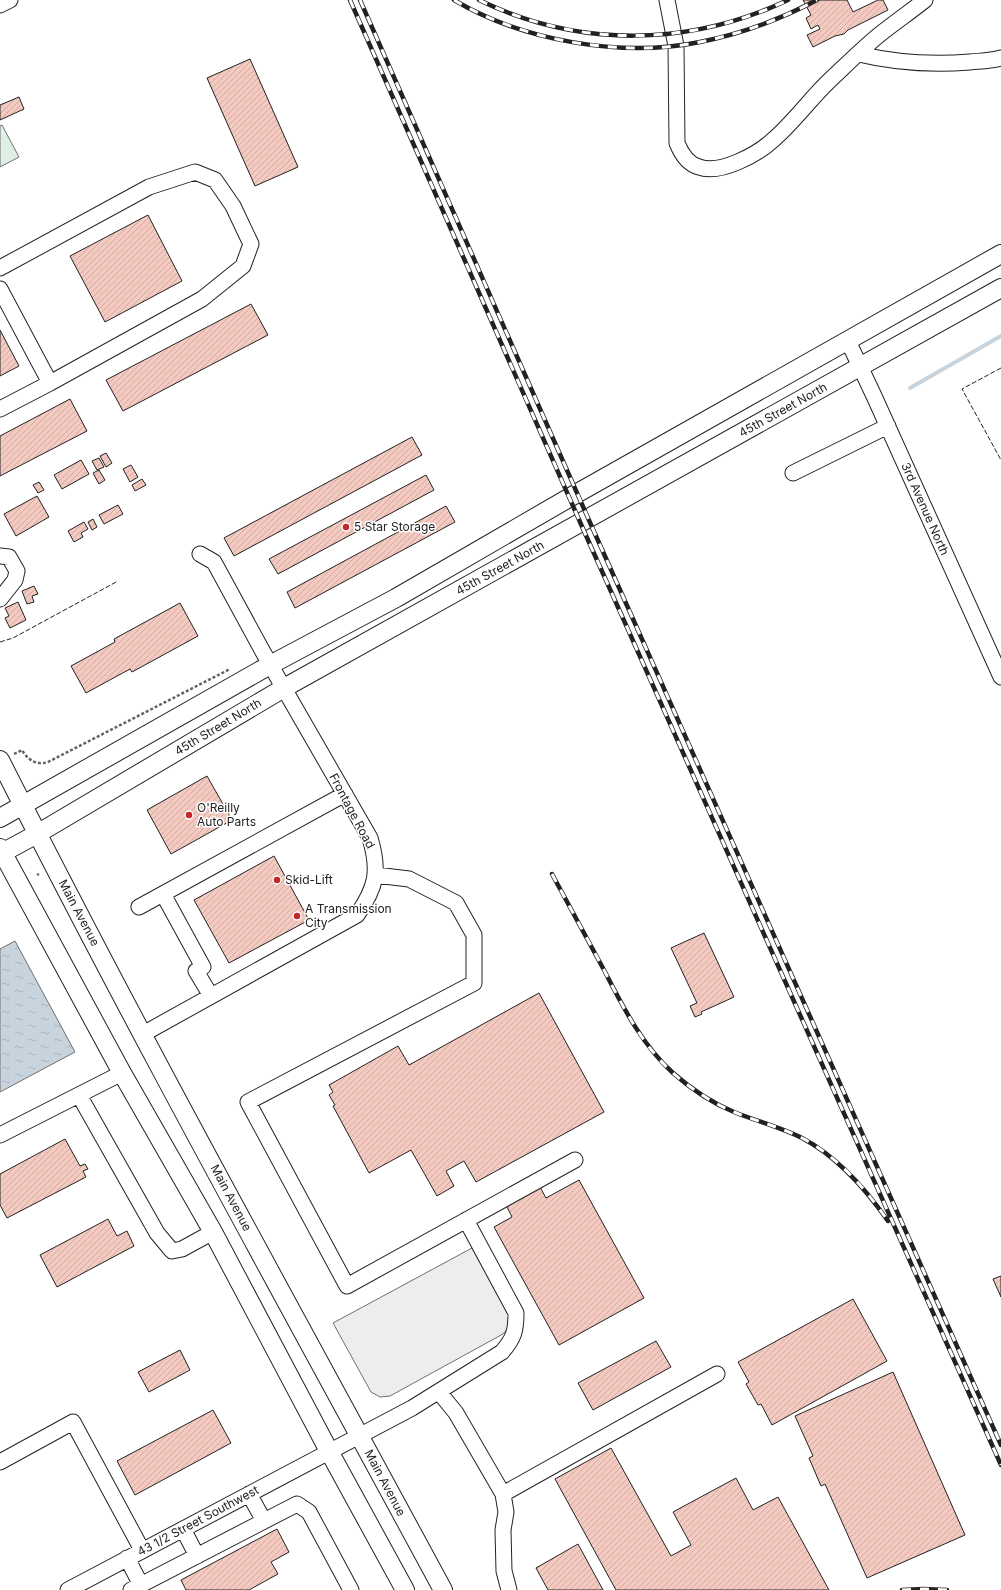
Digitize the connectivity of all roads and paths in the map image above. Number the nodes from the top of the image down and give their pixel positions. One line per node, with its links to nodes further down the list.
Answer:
1 (10, 0): 4 (street)
2 (667, 0): 5 (street)
3 (925, 0): 5 (street)
4 (0, 6)
5 (859, 54): 6 (street)
6 (1001, 58)
7 (1001, 254): 11 (main road)
8 (0, 268): 13 (street)
9 (1001, 288): 12 (main road, 45th Street North)
10 (0, 289): 13 (street)
11 (848, 341): 12 (street, 3rd Avenue North); 20 (main road)
12 (860, 367): 15 (street, 3rd Avenue North); 23 (main road, 45th Street North)
13 (50, 383): 14 (street)
14 (0, 409)
15 (888, 426): 16 (street); 22 (street, 3rd Avenue North)
16 (793, 473)
17 (200, 554): 20 (street, Frontage Road)
18 (0, 556): 19 (street)
19 (0, 599)
20 (270, 665): 23 (street, Frontage Road); 26 (main road)
21 (230, 668): 24 (path)
22 (1001, 677)
23 (284, 688): 25 (street, Frontage Road); 28 (main road, 45th Street North)
24 (8, 756): 26 (main road, Main Avenue)
25 (345, 794): 30 (street, Frontage Road); 31 (street)
26 (23, 805): 27 (main road); 28 (main road, Main Avenue)
27 (0, 818)
28 (37, 834): 29 (main road, 45th Street North); 34 (main road, Main Avenue)
29 (1, 852): 35 (main road)
30 (376, 875): 33 (street, Frontage Road); 39 (street)
31 (163, 894): 32 (street); 33 (street)
32 (139, 907)
33 (211, 996): 34 (street, Frontage Road)
34 (143, 1034): 43 (main road, Main Avenue)
35 (122, 1072): 36 (street); 40 (main road)
36 (79, 1095): 37 (street); 40 (street)
37 (0, 1135)
38 (575, 1160): 39 (street)
39 (466, 1220): 42 (street, 43 1/2 Street Southwest)
40 (213, 1232): 44 (main road)
41 (717, 1374): 47 (street)
42 (439, 1392): 43 (street, 43 1/2 Street Southwest); 47 (street)
43 (360, 1436): 44 (street, 43 1/2 Street Southwest); 57 (main road, Main Avenue)
44 (330, 1453): 46 (street, 43 1/2 Street Southwest); 55 (main road)
45 (0, 1462): 50 (street)
46 (249, 1494): 48 (street); 49 (street, 43 1/2 Street Southwest)
47 (503, 1494): 58 (street)
48 (264, 1521): 51 (street); 56 (street)
49 (183, 1529): 50 (street, 43 1/2 Street Southwest); 51 (street)
50 (142, 1550): 52 (street, 43 1/2 Street Southwest)
51 (197, 1556): 53 (street)
52 (127, 1558): 53 (street); 54 (street, 43 1/2 Street Southwest)
53 (136, 1587)
54 (77, 1588)
55 (403, 1589)
56 (351, 1590)
57 (443, 1590)
58 (509, 1590)

